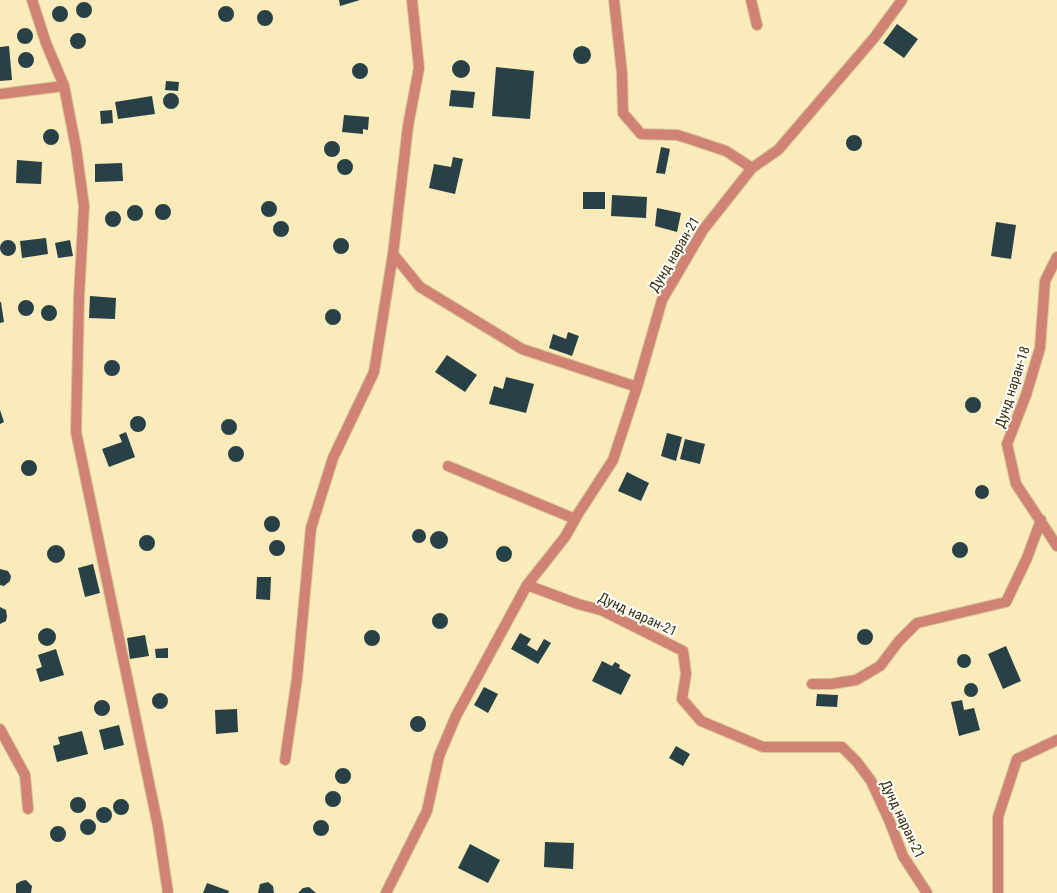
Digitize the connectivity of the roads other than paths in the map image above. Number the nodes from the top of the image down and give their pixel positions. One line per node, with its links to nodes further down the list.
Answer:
1 (32, 0): 7 (street)
2 (412, 0): 10 (street)
3 (614, 0): 9 (street)
4 (751, 0): 6 (street)
5 (902, 0): 9 (street, Дунд наран-21)
6 (757, 25)
7 (64, 86): 8 (street); 23 (street)
8 (0, 94)
9 (752, 168): 12 (street, Дунд наран-21)
10 (393, 254): 12 (street); 21 (street)
11 (1057, 257): 15 (street, Дунд наран-18)
12 (637, 387): 14 (street, Дунд наран-21)
13 (448, 466): 14 (street)
14 (575, 519): 17 (street, Дунд наран-21)
15 (1040, 520): 16 (street, Дунд наран-18); 18 (street)
16 (1057, 546)
17 (527, 585): 24 (street, Дунд наран-21); 25 (street, Дунд наран-21)
18 (812, 684)
19 (0, 728): 22 (street)
20 (1057, 740): 26 (street)
21 (285, 760)
22 (28, 809)
23 (168, 893)
24 (386, 893)
25 (927, 893)
26 (998, 893)

